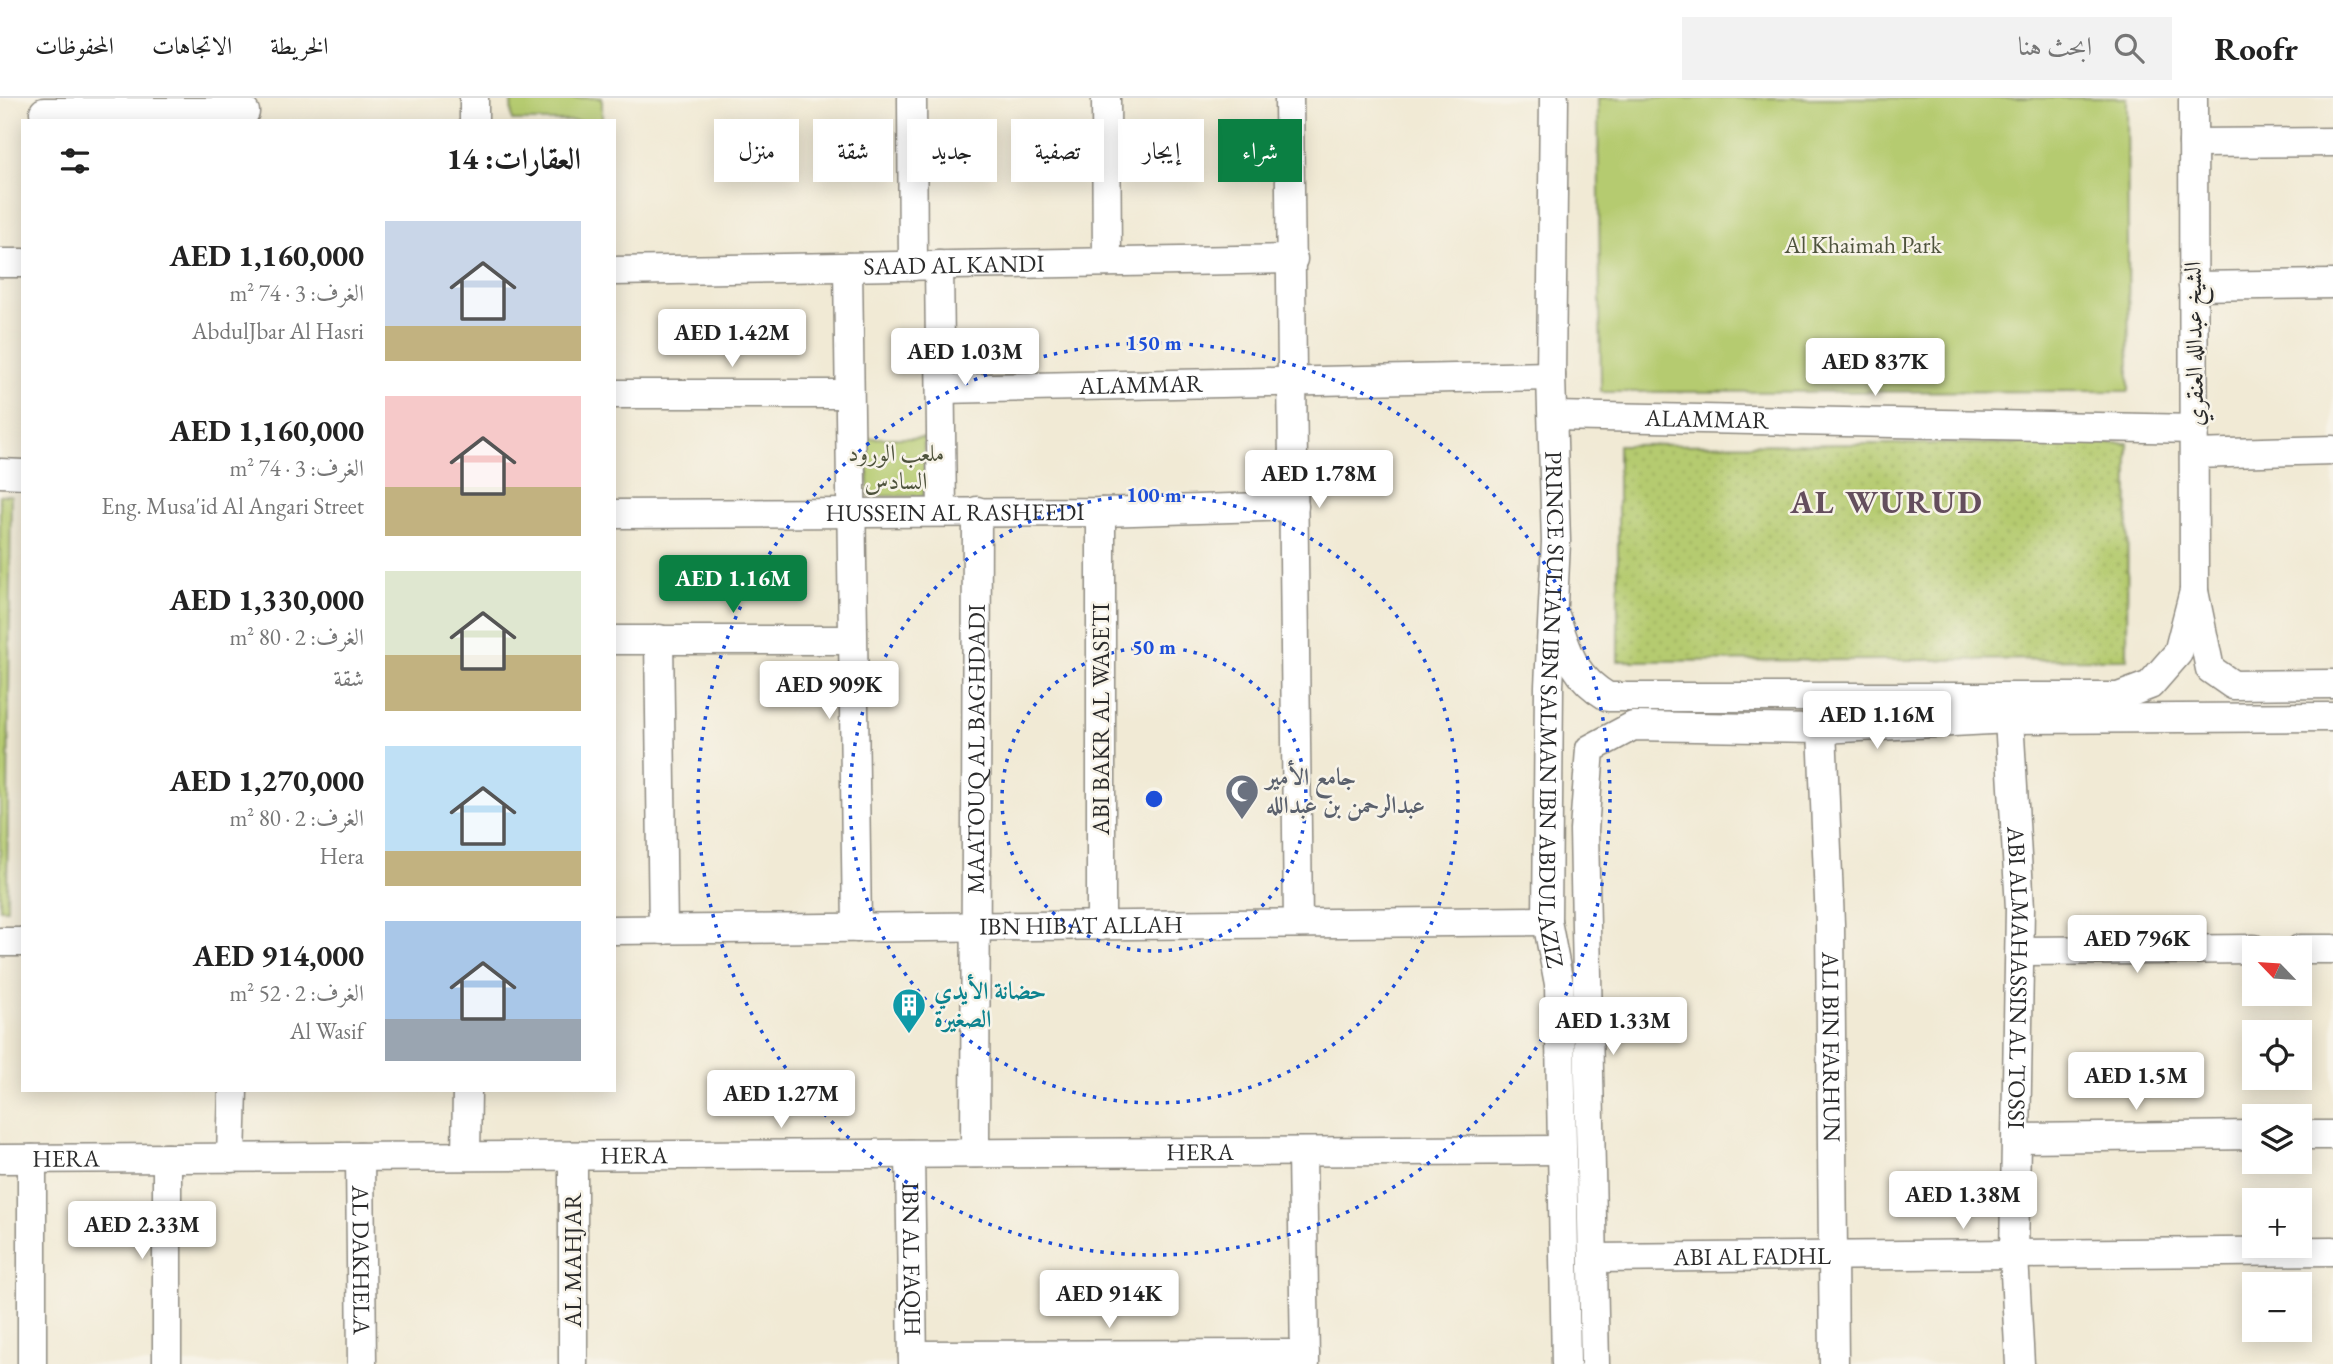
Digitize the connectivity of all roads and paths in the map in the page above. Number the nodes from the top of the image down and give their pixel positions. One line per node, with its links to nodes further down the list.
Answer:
1 (474, 98): 9 (street)
2 (912, 98): 16 (street)
3 (1106, 98): 13 (street)
4 (1289, 98): 12 (street)
5 (1554, 98): 21 (street, PRINCE SULTAN IBN SALMAN IBN ABDULAZIZ)
6 (2193, 98): 11 (street, الشيخ عبدالله العنقري)
7 (44, 110): 8 (street)
8 (245, 110)
9 (474, 119)
10 (2333, 142): 11 (street)
11 (2193, 143): 20 (street, الشيخ عبدالله العنقري)
12 (1293, 259): 13 (street, SAAD AL KANDI); 22 (street)
13 (1107, 262): 16 (street, SAAD AL KANDI)
14 (0, 263): 15 (street)
15 (21, 263)
16 (926, 266): 17 (street, SAAD AL KANDI); 23 (street)
17 (848, 267): 18 (street, SAAD AL KANDI); 25 (street)
18 (616, 271)
19 (2333, 284): 20 (street)
20 (2193, 286): 27 (street, الشيخ عبدالله العنقري)
21 (1551, 376): 22 (street, ALAMMAR); 26 (street, PRINCE SULTAN IBN SALMAN IBN ABDULAZIZ)
22 (1293, 383): 23 (street, ALAMMAR); 31 (street)
23 (941, 389): 33 (street)
24 (616, 394): 25 (street)
25 (849, 394): 35 (street)
26 (1553, 416): 27 (street, ALAMMAR); 38 (street, PRINCE SULTAN IBN SALMAN IBN ABDULAZIZ)
27 (2195, 442): 28 (street, ALAMMAR); 37 (street, الشيخ عبدالله العنقري)
28 (2333, 450)
29 (0, 473): 30 (street)
30 (21, 474)
31 (1294, 506): 34 (street, HUSSEIN AL RASHEEDI); 47 (street)
32 (977, 511): 33 (street, HUSSEIN AL RASHEEDI); 34 (street, HUSSEIN AL RASHEEDI); 48 (street, MAATOUQ AL BAGHDADI)
33 (942, 512): 35 (street, HUSSEIN AL RASHEEDI)
34 (1101, 512): 49 (street, ABI BAKR AL WASETI)
35 (850, 513): 36 (street, HUSSEIN AL RASHEEDI); 41 (street)
36 (616, 514)
37 (2194, 591): 38 (street); 42 (street)
38 (1551, 604): 46 (street, PRINCE SULTAN IBN SALMAN IBN ABDULAZIZ)
39 (659, 639): 40 (street); 41 (street); 52 (street)
40 (616, 640)
41 (852, 640): 50 (street)
42 (2333, 684)
43 (2333, 717): 44 (street)
44 (2009, 719): 45 (street); 58 (street, ABI ALMAHASSIN AL TOSSI)
45 (1822, 729): 59 (street, PRINCE SULTAN IBN SALMAN IBN ABDULAZIZ); 80 (street, ALI BIN FARHUN)
46 (1547, 921): 47 (street, IBN HIBAT ALLAH); 60 (street, PRINCE SULTAN IBN SALMAN IBN ABDULAZIZ)
47 (1298, 923): 49 (street, IBN HIBAT ALLAH)
48 (978, 926): 49 (street, IBN HIBAT ALLAH); 50 (street, IBN HIBAT ALLAH); 70 (street, MAATOUQ AL BAGHDADI)
49 (1101, 926)
50 (857, 928): 52 (street, IBN HIBAT ALLAH)
51 (616, 930): 52 (street, IBN HIBAT ALLAH)
52 (663, 930)
53 (0, 942): 54 (street)
54 (21, 942)
55 (2242, 949): 58 (street)
56 (2312, 949): 57 (street)
57 (2333, 949)
58 (2020, 951): 67 (street, ABI ALMAHASSIN AL TOSSI)
59 (1587, 976): 60 (street); 61 (street, PRINCE SULTAN IBN SALMAN IBN ABDULAZIZ)
60 (1559, 984): 61 (street, PRINCE SULTAN IBN SALMAN IBN ABDULAZIZ)
61 (1574, 1033): 68 (street, PRINCE SULTAN IBN SALMAN IBN ABDULAZIZ); 82 (street, PRINCE SULTAN IBN SALMAN IBN ABDULAZIZ)
62 (233, 1092): 76 (street)
63 (467, 1092): 72 (street)
64 (2242, 1135): 67 (street)
65 (2312, 1135): 66 (street)
66 (2333, 1135)
67 (2018, 1138): 81 (street, ABI ALMAHASSIN AL TOSSI)
68 (1562, 1150): 69 (street, HERA); 89 (street, PRINCE SULTAN IBN SALMAN IBN ABDULAZIZ)
69 (1302, 1152): 70 (street, HERA); 84 (street)
70 (975, 1153): 71 (street, HERA)
71 (910, 1154): 73 (street, HERA); 83 (street, IBN AL FAQIH)
72 (466, 1156): 73 (street, HERA); 74 (street, HERA)
73 (573, 1156): 88 (street, AL MAHJAR)
74 (360, 1157): 76 (street, HERA); 87 (street, AL DAKHELA)
75 (167, 1158): 76 (street, HERA); 78 (street, HERA); 86 (street)
76 (231, 1158)
77 (0, 1159): 78 (street, HERA)
78 (32, 1159): 85 (street)
79 (2333, 1251): 81 (street, ABI AL FADHL)
80 (1834, 1256): 81 (street, ABI AL FADHL); 82 (street, ABI AL FADHL); 91 (street, ALI BIN FARHUN)
81 (2014, 1256): 92 (street, ABI ALMAHASSIN AL TOSSI)
82 (1593, 1258): 90 (street, PRINCE SULTAN IBN SALMAN IBN ABDULAZIZ)
83 (913, 1359): 84 (street)
84 (1305, 1359)
85 (33, 1364)
86 (167, 1364)
87 (362, 1364)
88 (573, 1364)
89 (1566, 1364)
90 (1595, 1364)
91 (1834, 1364)
92 (2020, 1364)

